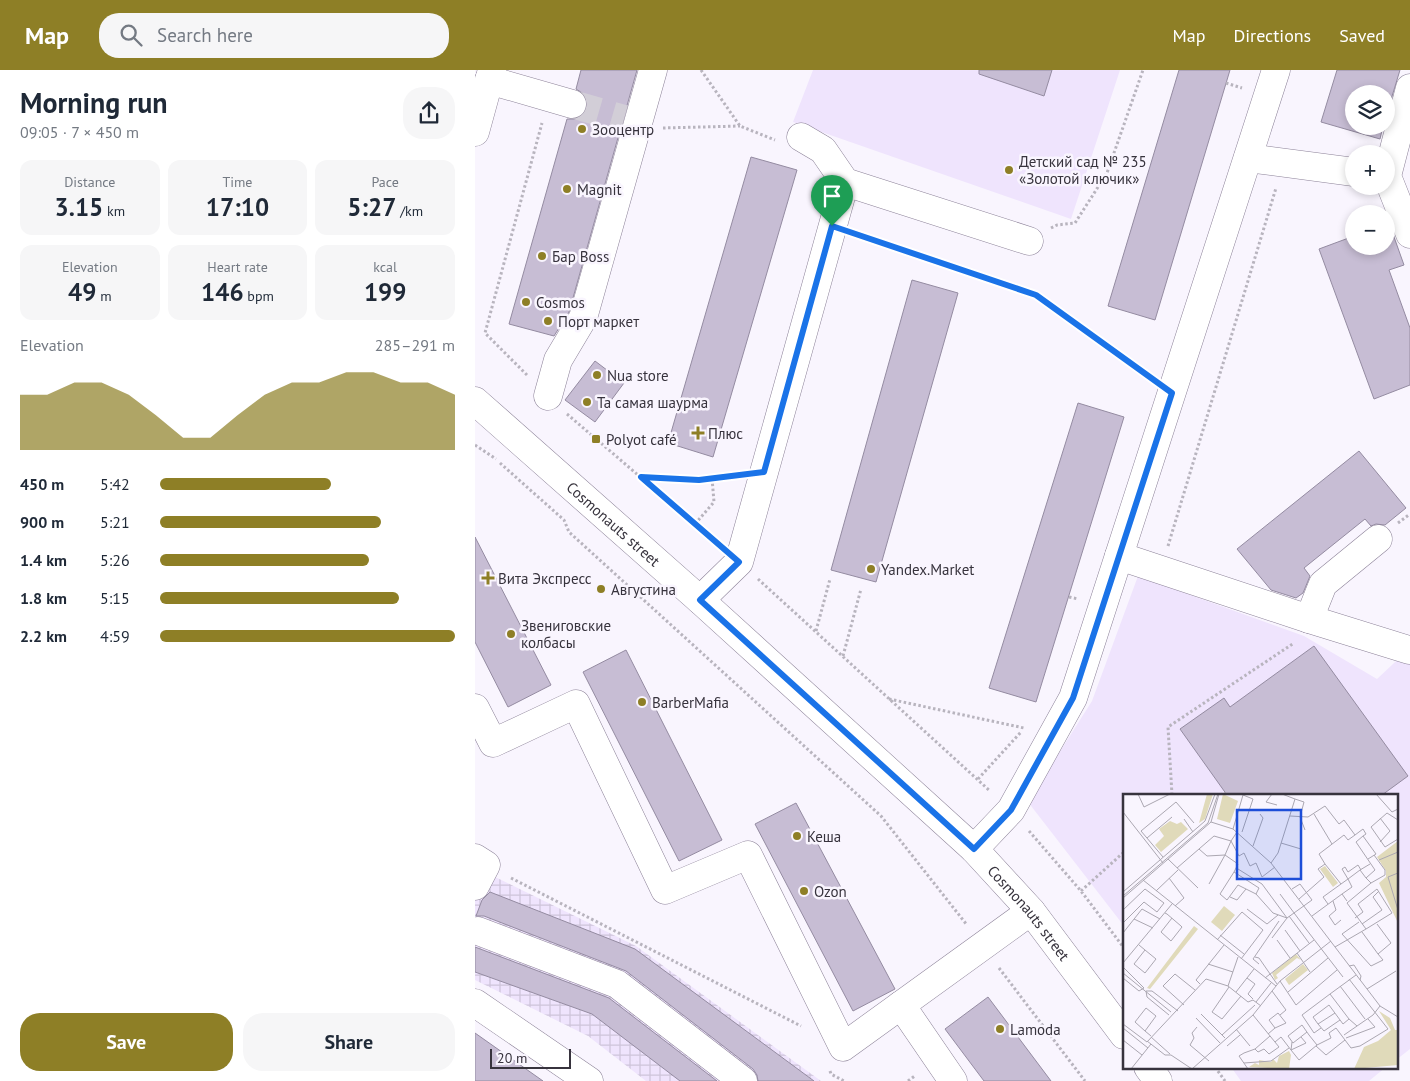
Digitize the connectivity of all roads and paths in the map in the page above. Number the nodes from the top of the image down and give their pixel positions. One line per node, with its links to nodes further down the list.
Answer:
1 (653, 70): 8 (street)
2 (701, 70): 9 (path)
3 (1143, 70): 22 (path)
4 (1276, 70): 13 (street)
5 (490, 75): 7 (street); 10 (street)
6 (1410, 88): 12 (street)
7 (560, 101): 24 (path)
8 (631, 120): 9 (path); 24 (street)
9 (740, 126): 11 (path)
10 (475, 132)
11 (801, 137): 18 (street)
12 (1395, 145)
13 (1248, 158): 14 (street); 23 (street)
14 (1283, 163): 15 (street); 34 (path)
15 (1345, 171)
16 (1395, 177): 17 (street)
17 (1410, 178)
18 (845, 182): 20 (street); 22 (street)
19 (1395, 195): 21 (street)
20 (832, 226): 23 (path); 27 (street)
21 (1410, 234)
22 (1029, 241)
23 (1172, 393): 32 (street)
24 (547, 396): 28 (path)
25 (475, 401): 37 (street, Cosmonauts street)
26 (475, 445): 55 (path)
27 (764, 472): 29 (path); 33 (street)
28 (641, 477): 29 (path); 30 (path)
29 (712, 478): 30 (path)
30 (695, 524): 33 (path)
31 (1378, 539): 38 (street)
32 (1119, 556): 34 (street); 48 (street)
33 (739, 562): 37 (street); 39 (path)
34 (1161, 570): 38 (street)
35 (831, 579): 39 (path)
36 (861, 589): 41 (path)
37 (700, 600): 49 (street, Cosmonauts street)
38 (1303, 630): 40 (street); 46 (path)
39 (815, 632): 41 (path)
40 (1409, 650)
41 (843, 656): 42 (path)
42 (889, 698): 44 (path); 48 (path)
43 (475, 708): 60 (street)
44 (1024, 728)
45 (1226, 793): 47 (path)
46 (1172, 794)
47 (1223, 794)
48 (1011, 810): 49 (street); 52 (path)
49 (974, 849): 53 (street, Cosmonauts street)
50 (1123, 853): 52 (path)
51 (479, 870): 60 (path)
52 (1081, 891): 56 (path)
53 (1031, 911): 55 (street); 59 (street, Cosmonauts street)
54 (478, 931): 64 (street)
55 (983, 946): 58 (street); 66 (path)
56 (1123, 947)
57 (475, 1003): 63 (street)
58 (901, 1005): 60 (street); 65 (street)
59 (1123, 1034)
60 (843, 1047)
61 (1149, 1068): 67 (street)
62 (1216, 1068): 68 (path)
63 (589, 1081)
64 (743, 1081)
65 (953, 1081)
66 (1085, 1081)
67 (1158, 1081)
68 (1225, 1081)

